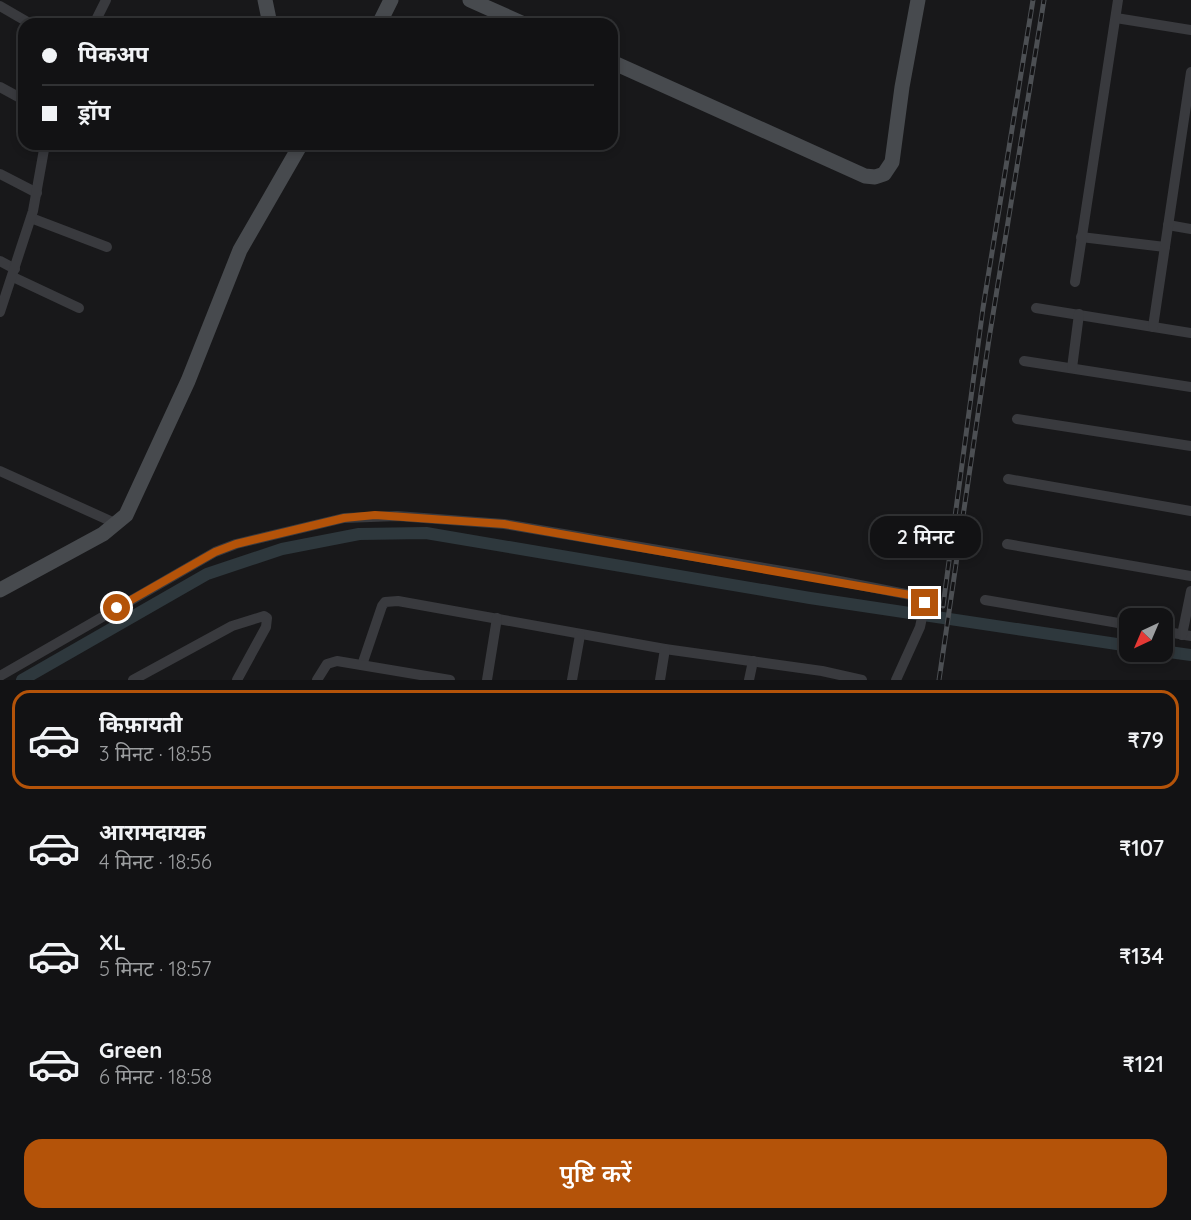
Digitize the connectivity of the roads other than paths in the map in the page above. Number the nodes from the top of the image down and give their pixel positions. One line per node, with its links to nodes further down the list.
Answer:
1 (106, 0): 9 (street)
2 (265, 0): 10 (street)
3 (391, 0): 11 (street)
4 (470, 0): 12 (street)
5 (918, 0): 15 (street)
6 (1118, 0): 13 (street)
7 (0, 6): 8 (street)
8 (21, 18)
9 (97, 18)
10 (269, 18)
11 (382, 18)
12 (510, 18)
13 (1116, 18): 14 (street); 26 (street)
14 (1191, 30)
15 (618, 65)
16 (1191, 72): 24 (street)
17 (0, 87): 18 (street)
18 (18, 97)
19 (44, 150): 22 (street)
20 (296, 150): 46 (street)
21 (0, 174): 22 (street)
22 (37, 193): 23 (street)
23 (31, 218): 27 (street); 30 (street)
24 (1168, 225): 25 (street); 28 (street)
25 (1191, 229)
26 (1081, 237): 28 (street); 31 (street)
27 (107, 247)
28 (1165, 247): 36 (street)
29 (0, 261): 30 (street)
30 (14, 273): 33 (street); 34 (street)
31 (1075, 282)
32 (1036, 308): 35 (street)
33 (79, 309)
34 (0, 312)
35 (1079, 314): 36 (street); 39 (street)
36 (1153, 327): 37 (street)
37 (1191, 333)
38 (1024, 361): 39 (street)
39 (1072, 368): 40 (street)
40 (1191, 387)
41 (1017, 419): 42 (street)
42 (1191, 446)
43 (0, 471): 46 (street)
44 (1008, 479): 45 (street)
45 (1191, 511)
46 (117, 524): 49 (street)
47 (1007, 544): 48 (street)
48 (1191, 576)
49 (0, 590)
50 (1191, 591): 55 (street)
51 (985, 600): 53 (street)
52 (497, 618): 54 (street); 58 (street); 66 (street)
53 (1119, 623)
54 (580, 634): 56 (street); 67 (street)
55 (1186, 635)
56 (665, 649): 57 (street); 68 (street)
57 (753, 661): 61 (street); 69 (street)
58 (362, 665): 59 (street); 64 (street)
59 (389, 675): 65 (street)
60 (0, 676): 71 (street)
61 (821, 676): 70 (street)
62 (134, 680): 63 (street)
63 (237, 680)
64 (316, 680)
65 (450, 680)
66 (487, 680)
67 (572, 680)
68 (660, 680)
69 (749, 680)
70 (862, 680)
71 (896, 680)

